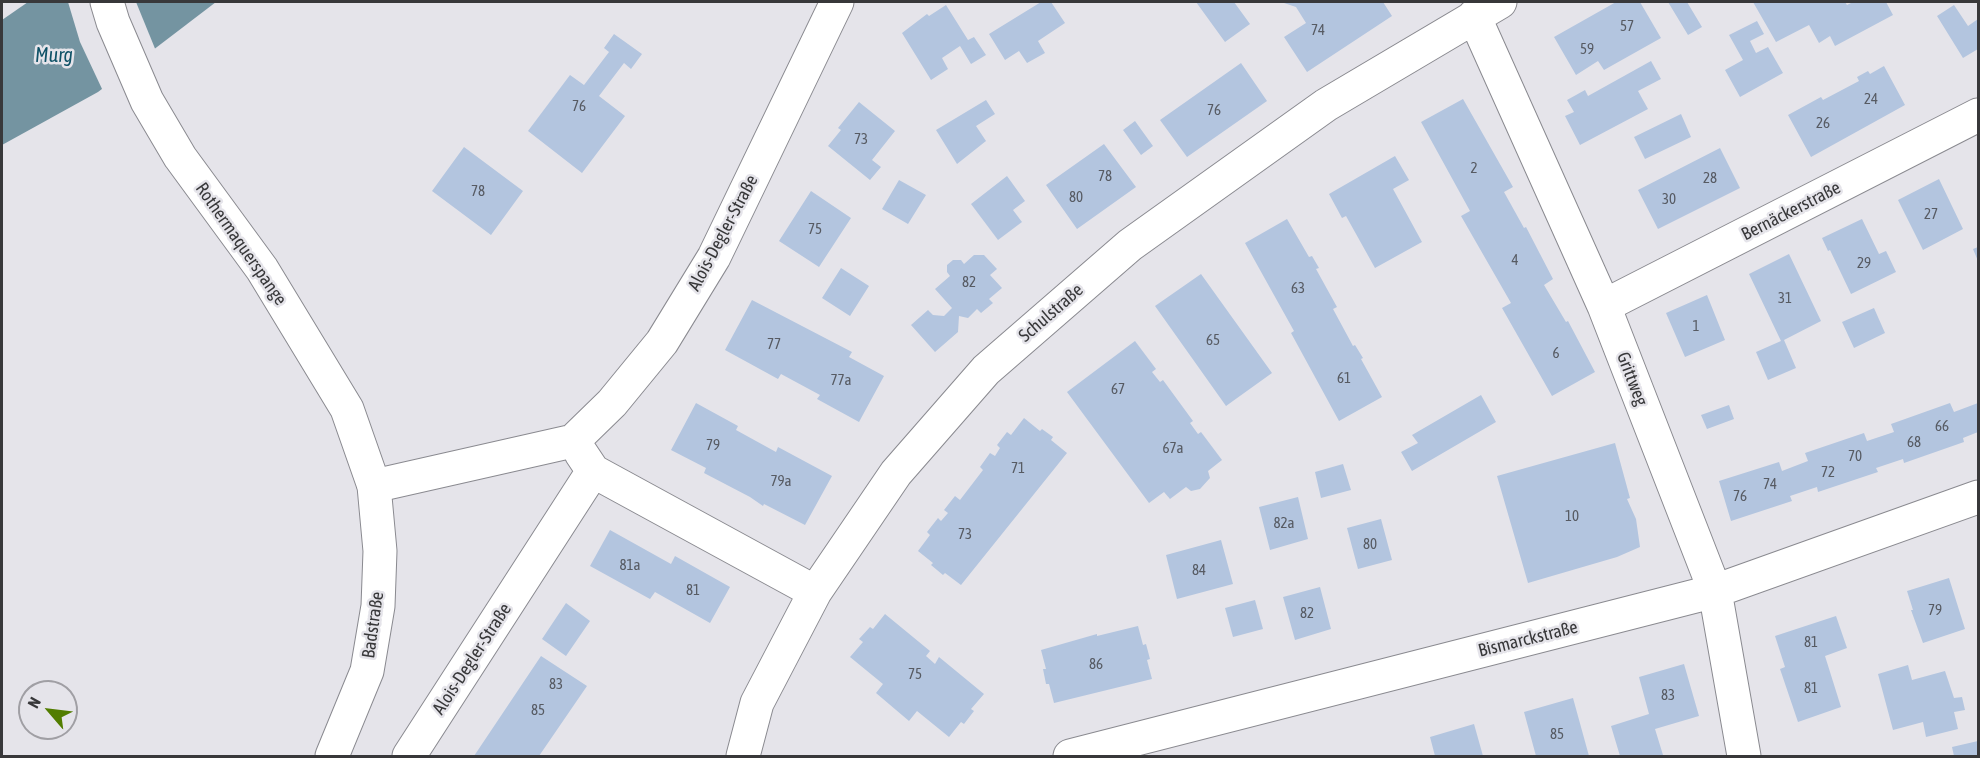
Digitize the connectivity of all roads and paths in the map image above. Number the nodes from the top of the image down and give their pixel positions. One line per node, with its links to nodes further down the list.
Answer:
1 (107, 2): 8 (street, Rothermaquerspange)
2 (837, 2): 6 (street, Alois-Degler-Straße)
3 (1487, 9): 5 (street, Grittweg); 11 (street, Schulstraße)
4 (1978, 115): 5 (street, Bernäckerstraße)
5 (1604, 306): 10 (street, Grittweg)
6 (573, 441): 7 (street); 8 (street)
7 (593, 471): 11 (street); 13 (street, Alois-Degler-Straße)
8 (374, 486): 12 (street, Badstraße)
9 (1978, 497): 10 (street, Bismarckstraße)
10 (1715, 591): 15 (street, Bismarckstraße); 16 (street, Grittweg)
11 (815, 592): 14 (street, Schulstraße)
12 (332, 756)
13 (409, 756)
14 (743, 756)
15 (1070, 756)
16 (1744, 756)

